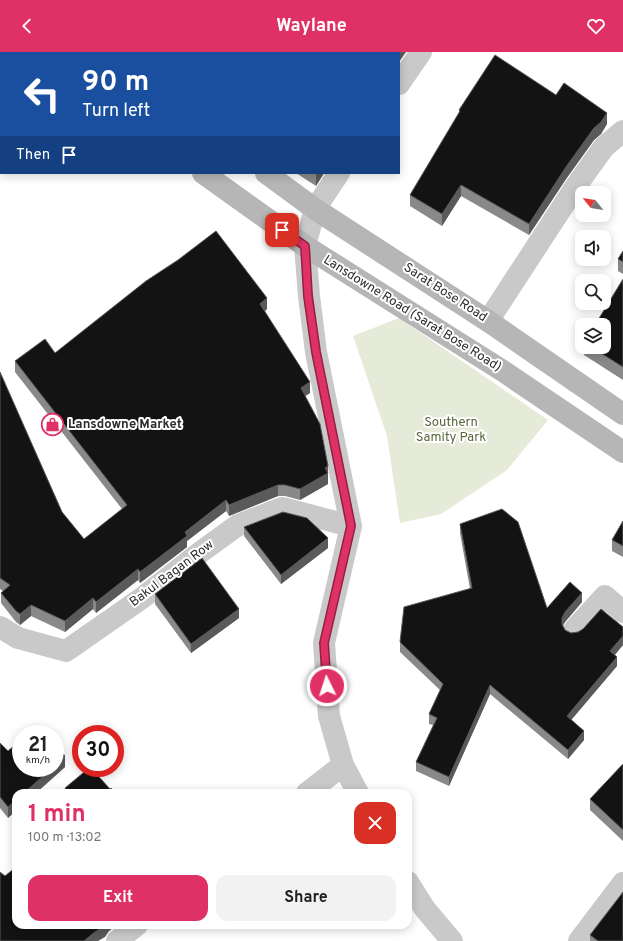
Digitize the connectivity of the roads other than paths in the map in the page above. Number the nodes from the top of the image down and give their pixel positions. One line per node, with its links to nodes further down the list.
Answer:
1 (421, 52): 2 (street)
2 (400, 83)
3 (623, 131): 9 (street)
4 (204, 174): 8 (main road, Lansdowne Road (Sarat Bose Road))
5 (267, 174): 7 (main road, Sarat Bose Road)
6 (338, 174): 7 (street)
7 (315, 209): 8 (street); 9 (main road, Sarat Bose Road)
8 (305, 246): 11 (main road, Lansdowne Road (Sarat Bose Road)); 12 (street)
9 (488, 321): 10 (main road, Sarat Bose Road)
10 (623, 414)
11 (623, 452)
12 (351, 526): 14 (street, Bakul Bagan Row); 16 (street)
13 (623, 612): 15 (street)
14 (0, 627)
15 (574, 630)
16 (343, 765): 17 (street); 18 (street)
17 (312, 789)
18 (356, 789)
19 (623, 883): 24 (street)
20 (412, 888): 23 (street)
21 (132, 929): 22 (street)
22 (117, 941)
23 (452, 941)
24 (579, 941)

